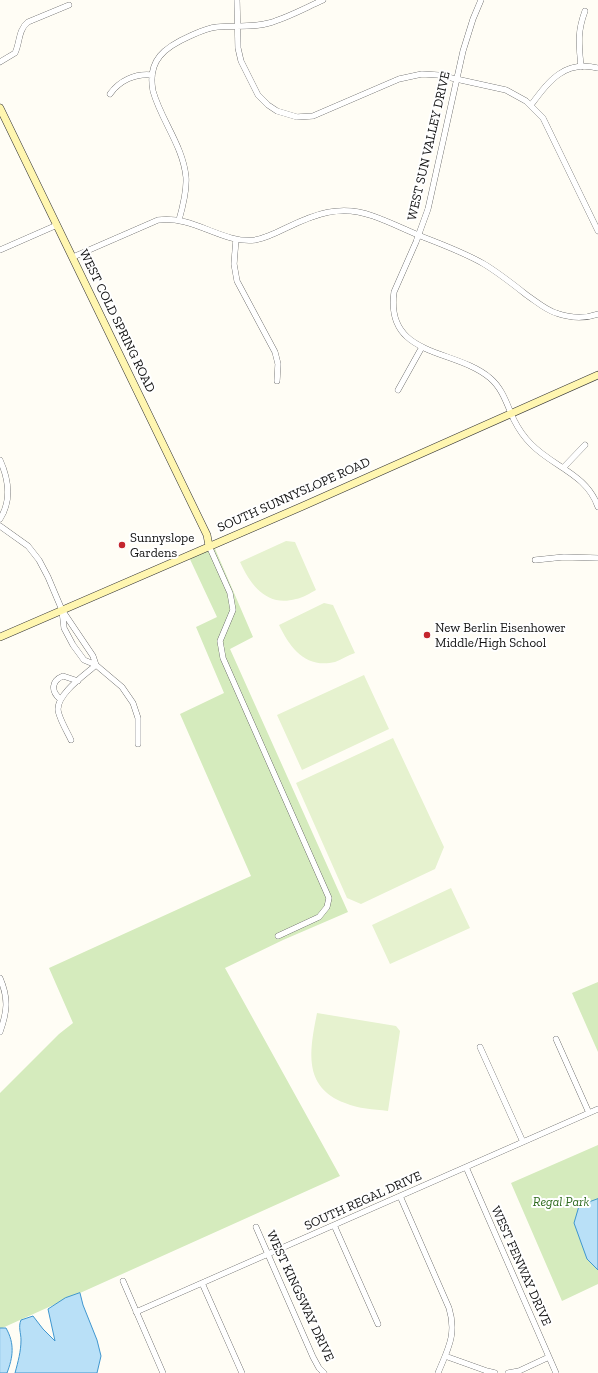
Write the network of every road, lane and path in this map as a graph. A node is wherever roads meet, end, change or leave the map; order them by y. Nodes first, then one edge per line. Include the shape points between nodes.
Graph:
1 (237, 0) edge
2 (322, 0) edge
3 (481, 0) edge
4 (69, 5) dead end
5 (585, 11) dead end
6 (237, 26) junction
7 (0, 62) edge
8 (581, 66) junction
9 (598, 68) edge
10 (152, 75) junction
11 (457, 79) junction
12 (110, 94) dead end
13 (531, 105) junction
14 (0, 108) edge
15 (179, 220) junction
16 (57, 225) junction
17 (598, 230) edge
18 (419, 235) junction
19 (236, 239) junction
20 (0, 250) edge
21 (73, 257) junction
22 (598, 314) edge
23 (422, 347) junction
24 (598, 375) edge
25 (277, 381) dead end
26 (398, 390) dead end
27 (511, 413) junction
28 (585, 445) dead end
29 (0, 460) edge
30 (563, 468) junction
31 (598, 507) edge
32 (0, 519) edge
33 (0, 526) edge
34 (209, 546) junction
35 (598, 558) edge
36 (535, 560) dead end
37 (62, 610) junction
38 (0, 637) edge
39 (96, 665) junction
40 (78, 681) junction
41 (60, 699) junction
42 (72, 740) dead end
43 (138, 744) dead end
44 (278, 936) dead end
45 (0, 978) edge
46 (0, 1032) edge
47 (556, 1039) dead end
48 (480, 1046) dead end
49 (598, 1109) edge
50 (588, 1113) junction
51 (523, 1142) junction
52 (466, 1167) junction
53 (400, 1196) junction
54 (334, 1225) junction
55 (256, 1227) dead end
56 (268, 1254) junction
57 (123, 1281) dead end
58 (202, 1283) junction
59 (136, 1312) junction
60 (378, 1324) dead end
61 (445, 1356) junction
62 (549, 1357) junction
63 (163, 1373) edge
64 (242, 1373) edge
65 (324, 1373) edge
66 (438, 1373) edge
67 (495, 1373) edge
68 (508, 1373) edge
69 (556, 1373) edge

1 - 6 street
2 - 6 street via 269,23
3 - 11 street, WEST SUN VALLEY DRIVE via 467,36
4 - 7 street via 28,22 20,33 15,53
5 - 8 street via 579,32
6 - 10 street via 207,29 172,45 159,57
6 - 11 street via 240,57 253,88 268,105 288,115 305,117 321,113 416,74
8 - 9 street
8 - 13 street via 557,74
10 - 12 street via 139,74 117,85
10 - 15 street via 154,95 181,156 184,169 186,188
11 - 13 street via 506,90
11 - 18 street, WEST SUN VALLEY DRIVE via 431,199
13 - 17 street via 549,127
14 - 16 street, WEST COLD SPRING ROAD
15 - 19 street
15 - 21 street via 158,220
16 - 20 street
16 - 21 street, WEST COLD SPRING ROAD
18 - 19 street via 372,216 343,210 311,216 261,239
18 - 22 street via 484,264 555,313 579,317
18 - 23 street, WEST SUN VALLEY DRIVE via 396,284 392,306 396,322 402,331
19 - 25 street via 234,264 237,281 275,352 278,364
21 - 34 street, WEST COLD SPRING ROAD via 207,535
23 - 26 street
23 - 27 street, WEST SUN VALLEY DRIVE via 477,369 489,377 500,389
24 - 27 street, SOUTH SUNNYSLOPE ROAD
27 - 30 street, WEST SUN VALLEY DRIVE via 518,428 532,445
27 - 34 street, SOUTH SUNNYSLOPE ROAD
28 - 30 street
29 - 32 street via 7,478 8,493
30 - 31 street, WEST SUN VALLEY DRIVE via 586,486
33 - 37 street via 33,551 46,571
34 - 37 street, SOUTH SUNNYSLOPE ROAD
34 - 44 street via 230,593 233,610 220,641 223,658 329,898 326,908 319,917
35 - 36 street via 564,557
37 - 38 street, SOUTH SUNNYSLOPE ROAD
37 - 39 street via 93,656
37 - 39 street via 64,628 73,645 84,660
39 - 40 street
39 - 43 street via 122,687 133,703 138,718
40 - 41 street
40 - 41 street via 63,676 58,678 53,689
41 - 42 street via 58,709
45 - 46 street via 6,999 6,1016
47 - 50 street
48 - 51 street
49 - 50 street, SOUTH REGAL DRIVE
50 - 51 street, SOUTH REGAL DRIVE
51 - 52 street, SOUTH REGAL DRIVE
52 - 53 street, SOUTH REGAL DRIVE
52 - 62 street, WEST FENWAY DRIVE
53 - 54 street, SOUTH REGAL DRIVE
53 - 61 street via 452,1318 453,1331
54 - 56 street, SOUTH REGAL DRIVE
54 - 60 street
55 - 56 street, WEST KINGSWAY DRIVE
56 - 58 street, SOUTH REGAL DRIVE
56 - 65 street, WEST KINGSWAY DRIVE via 313,1356
57 - 59 street
58 - 59 street, SOUTH REGAL DRIVE
58 - 64 street
59 - 63 street
61 - 66 street
61 - 67 street
62 - 68 street via 519,1371
62 - 69 street, WEST FENWAY DRIVE

